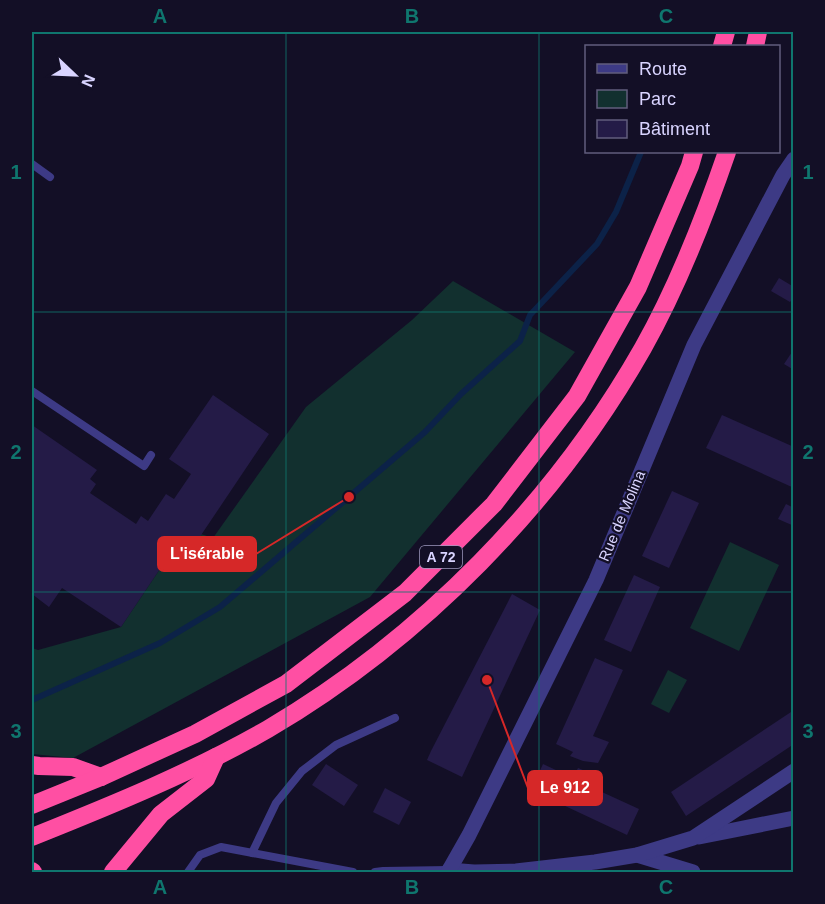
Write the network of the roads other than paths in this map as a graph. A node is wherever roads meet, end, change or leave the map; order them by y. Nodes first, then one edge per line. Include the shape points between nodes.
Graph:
1 (694, 153) edge
2 (726, 153) edge
3 (794, 159) edge
4 (32, 164) edge
5 (50, 177) dead end
6 (788, 178) edge
7 (32, 391) edge
8 (151, 455) dead end
9 (395, 718) dead end
10 (216, 757) junction
11 (32, 765) edge
12 (794, 771) edge
13 (101, 777) junction
14 (32, 805) edge
15 (794, 818) edge
16 (32, 837) edge
17 (693, 838) junction
18 (252, 853) junction
19 (637, 855) junction
20 (448, 871) edge
21 (339, 872) edge
22 (381, 872) edge
23 (113, 873) edge
24 (188, 873) edge
25 (352, 873) edge
26 (693, 873) edge

1 - 13 highway, A 72 via 638,287 577,396 495,504 405,592 286,684 195,734
2 - 10 highway, A 72 via 697,234 652,332 552,483 468,575 380,652 303,707
3 - 6 street, Rue de Molina
4 - 5 lane
6 - 20 street, Rue de Molina via 694,345 596,580
7 - 8 lane via 144,466
9 - 18 lane via 336,745 302,771 276,803
10 - 16 highway, A 72
10 - 23 highway via 206,778 161,814
11 - 13 highway via 73,767
12 - 17 street
13 - 14 highway, A 72
15 - 17 street
17 - 19 street
18 - 21 lane
18 - 24 lane via 221,847 200,855
19 - 20 street via 516,871
19 - 26 street
20 - 22 lane
21 - 25 lane

